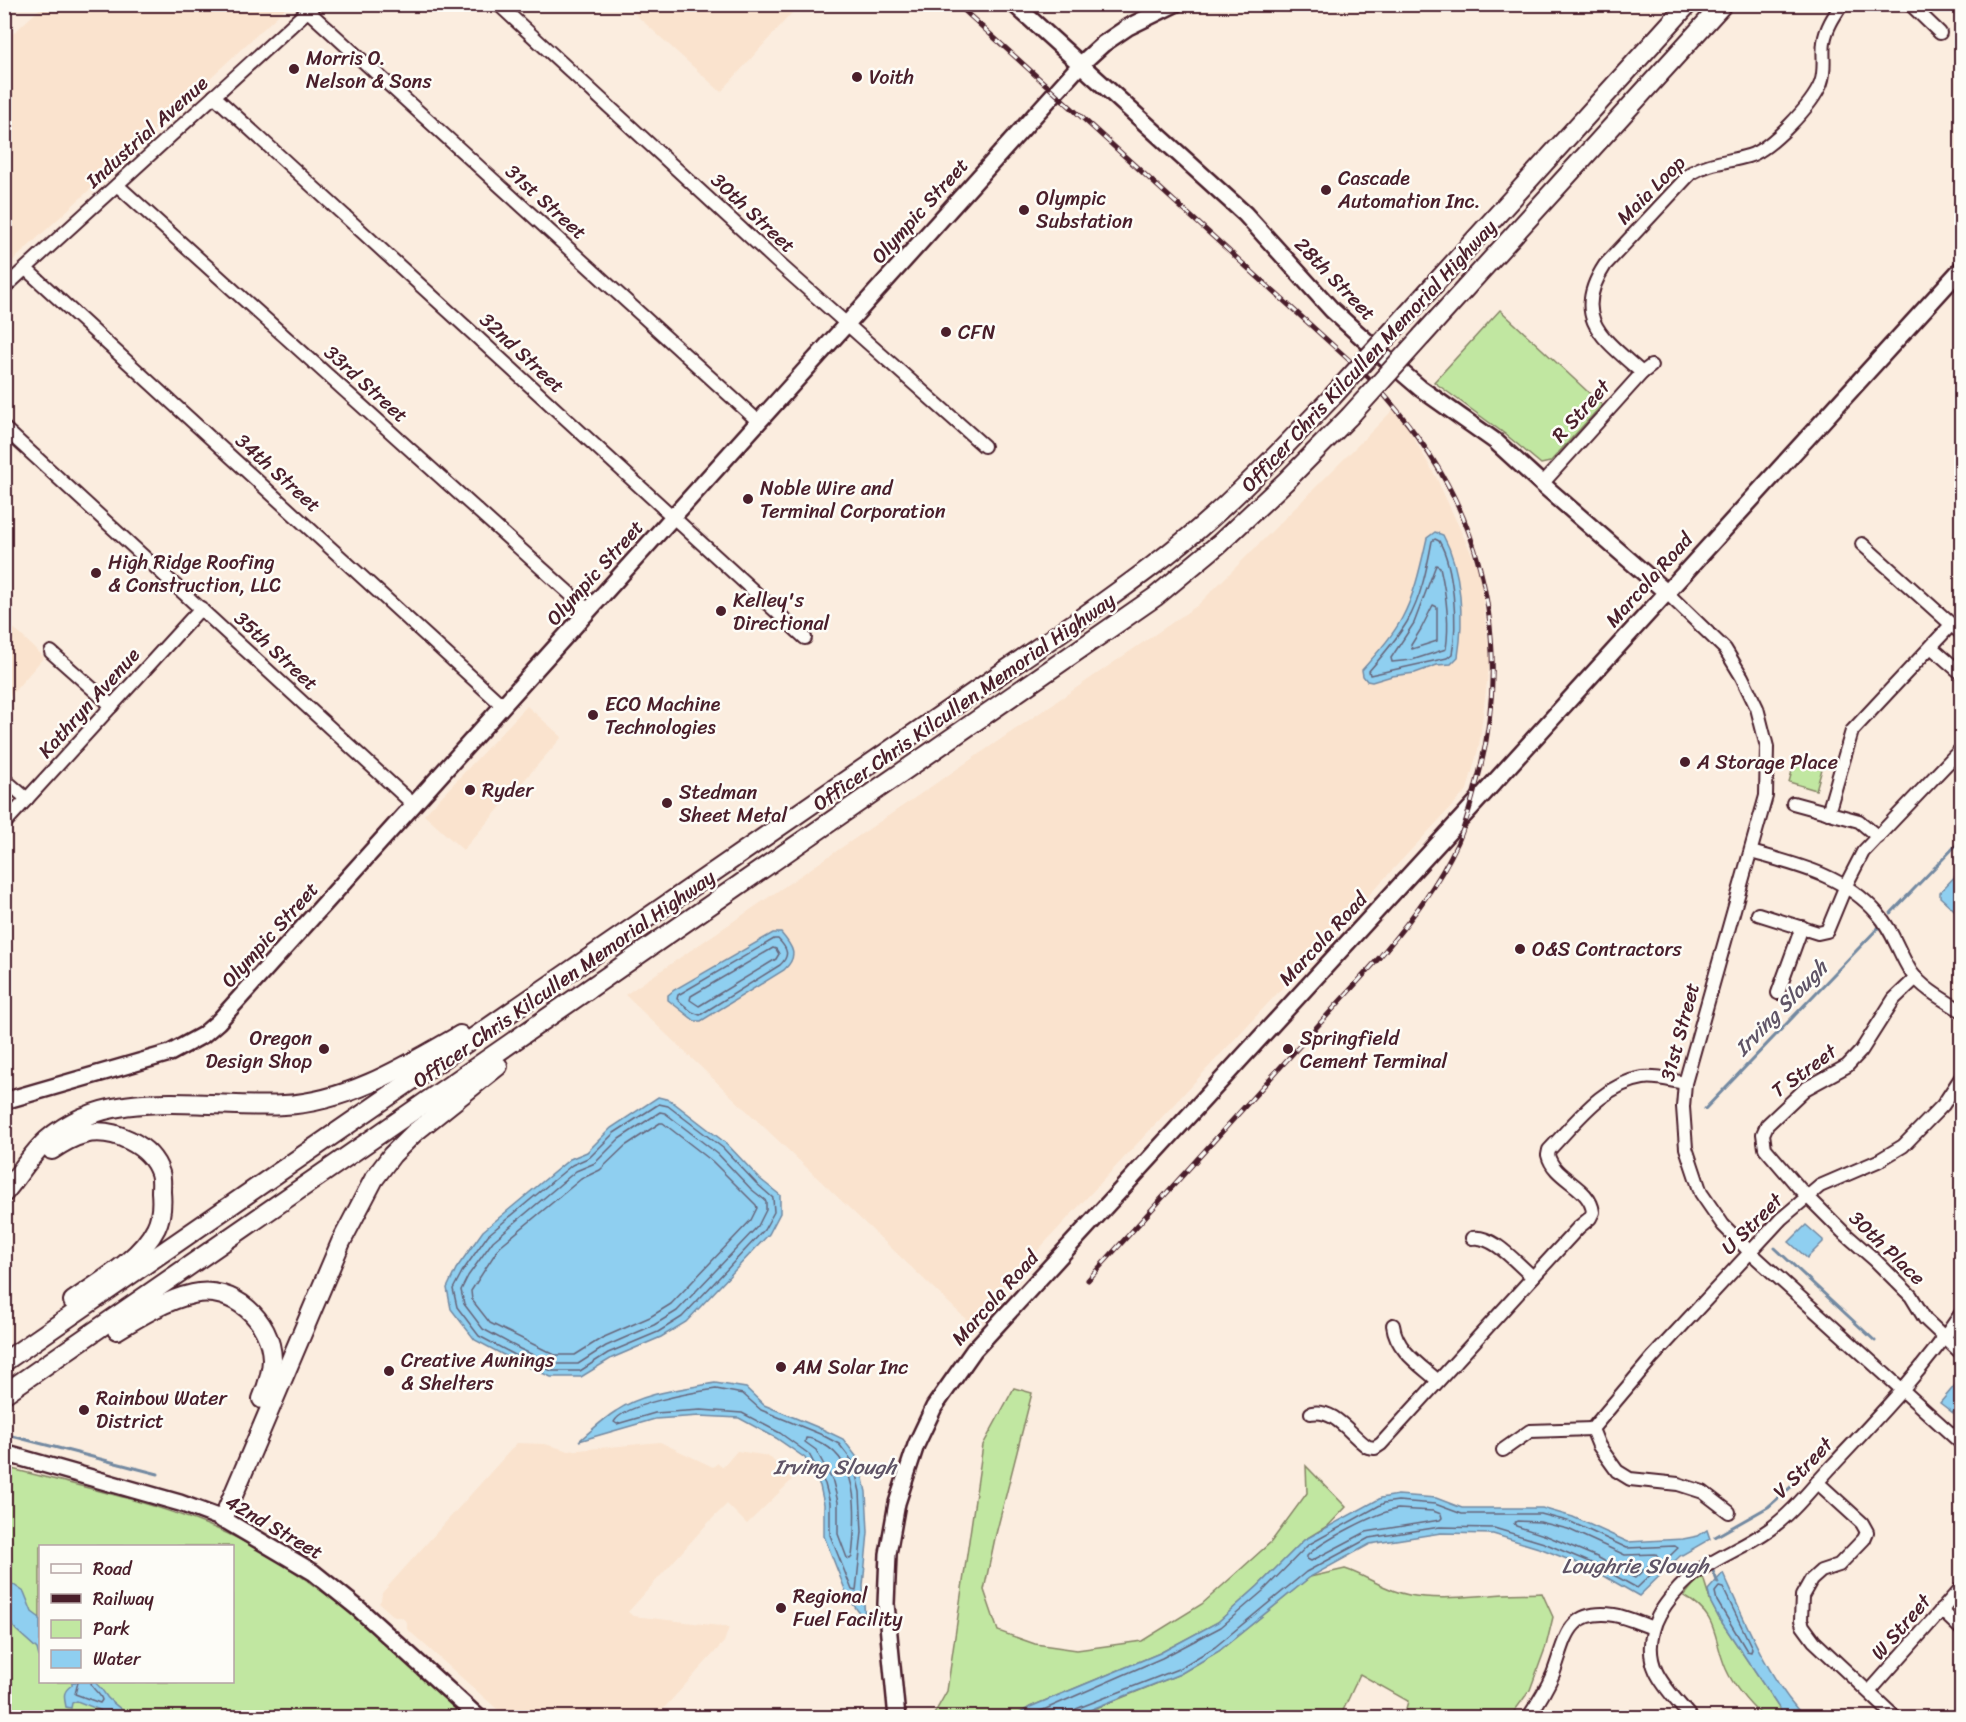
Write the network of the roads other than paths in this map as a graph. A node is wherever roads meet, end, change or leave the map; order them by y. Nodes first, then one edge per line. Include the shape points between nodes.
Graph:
1 (498, 4) edge
2 (1014, 4) edge
3 (1175, 4) edge
4 (1688, 4) edge
5 (1723, 4) edge
6 (1842, 4) edge
7 (1910, 4) edge
8 (311, 8) edge
9 (1940, 33) dead end
10 (1080, 65) junction
11 (214, 96) junction
12 (117, 185) junction
13 (1962, 268) edge
14 (26, 269) junction
15 (4, 288) edge
16 (847, 323) junction
17 (1646, 369) joint
18 (759, 422) junction
19 (4, 428) edge
20 (984, 446) dead end
21 (1542, 484) junction
22 (672, 518) junction
23 (1862, 544) dead end
24 (1666, 592) junction
25 (201, 608) junction
26 (589, 611) junction
27 (1951, 624) junction
28 (1962, 634) edge
29 (805, 638) dead end
30 (1931, 647) junction
31 (51, 652) dead end
32 (1962, 674) edge
33 (112, 706) junction
34 (503, 706) junction
35 (1962, 748) edge
36 (4, 779) edge
37 (27, 799) junction
38 (1793, 802) dead end
39 (414, 805) junction
40 (1828, 813) junction
41 (4, 824) edge
42 (1878, 837) junction
43 (1751, 852) junction
44 (1846, 885) junction
45 (1758, 914) dead end
46 (1802, 927) junction
47 (565, 975) junction
48 (610, 975) junction
49 (1916, 978) junction
50 (1778, 993) dead end
51 (1962, 1011) edge
52 (1962, 1076) edge
53 (1685, 1083) junction
54 (4, 1101) edge
55 (9, 1188) edge
56 (1808, 1197) junction
57 (1472, 1238) dead end
58 (1750, 1252) junction
59 (1533, 1277) junction
60 (1962, 1312) edge
61 (1393, 1325) dead end
62 (1944, 1339) junction
63 (4, 1354) edge
64 (1962, 1354) edge
65 (4, 1362) edge
66 (44, 1368) junction
67 (1438, 1381) junction
68 (1902, 1392) junction
69 (4, 1394) edge
70 (1311, 1413) dead end
71 (1592, 1429) junction
72 (1962, 1444) edge
73 (1503, 1450) dead end
74 (4, 1454) edge
75 (1817, 1482) junction
76 (1729, 1512) dead end
77 (217, 1517) junction
78 (1962, 1587) edge
79 (1941, 1610) junction
80 (1653, 1628) junction
81 (1962, 1630) edge
82 (1869, 1692) junction
83 (479, 1718) edge
84 (897, 1718) edge
85 (1528, 1718) edge
86 (1690, 1718) edge
87 (1896, 1718) edge

1 - 16 street, 30th Street
2 - 10 main road, 28th Street
3 - 10 main road, Olympic Street via 1128,27
4 - 47 highway, Officer Chris Kilcullen Memorial Highway, bridge via 1332,397 1211,518 1145,572
5 - 48 highway, Officer Chris Kilcullen Memorial Highway, bridge via 1348,417 1220,543 1155,597
6 - 17 street, Maia Loop via 1827,30 1821,81 1810,101 1776,139 1750,156 1704,165 1691,172 1597,277 1589,305 1600,334
7 - 9 street
8 - 11 street, Industrial Avenue
8 - 18 street, 31st Street
10 - 16 main road, Olympic Street
10 - 21 main road, 28th Street via 1245,214 1332,310 1385,358 1495,441
11 - 12 street, Industrial Avenue
11 - 22 street, 32nd Street
12 - 14 street, Industrial Avenue
12 - 26 street, 33rd Street
13 - 24 main road, Marcola Road
14 - 15 street, Industrial Avenue
14 - 34 street, 34th Street
16 - 18 main road, Olympic Street
16 - 20 street, 30th Street
17 - 21 street, R Street
18 - 22 main road, Olympic Street
19 - 25 street, 35th Street
21 - 24 main road, 28th Street
22 - 26 main road, Olympic Street
22 - 29 street, 32nd Street
23 - 27 street
24 - 43 street, 31st Street via 1725,649 1757,708 1767,747 1766,796
24 - 84 main road, Marcola Road via 974,1350 934,1407 916,1445 897,1503 888,1554 886,1604
25 - 33 street, Kathryn Avenue
25 - 39 street, 35th Street
26 - 34 main road, Olympic Street
27 - 28 street
27 - 30 street
30 - 32 street
30 - 40 street via 1852,731
31 - 33 street
33 - 37 street, Kathryn Avenue
34 - 39 main road, Olympic Street
35 - 42 street
36 - 37 street
37 - 41 street, Kathryn Avenue
38 - 40 street
39 - 54 main road, Olympic Street via 232,1008 203,1035 153,1060
40 - 42 street via 1859,821
42 - 44 street via 1863,852
43 - 44 street via 1816,871
43 - 53 street, 31st Street
44 - 46 street via 1827,931 1818,933
44 - 49 street via 1882,919
45 - 46 street
46 - 50 street
47 - 55 highway via 389,1076 347,1092 285,1105 150,1104 102,1109 76,1120 48,1139
47 - 65 highway, Officer Chris Kilcullen Memorial Highway
48 - 66 highway, Officer Chris Kilcullen Memorial Highway
48 - 77 highway via 428,1121 392,1155 374,1179 340,1242
49 - 51 street
49 - 56 street, T Street via 1894,999 1847,1066 1805,1089 1767,1125 1763,1134 1765,1148
52 - 56 street, U Street via 1943,1105 1903,1146 1820,1186
53 - 58 street, 31st Street via 1684,1134 1701,1193 1723,1225
53 - 59 street via 1645,1077 1622,1083 1597,1100 1549,1150 1552,1166 1589,1199 1593,1212
55 - 63 highway via 69,1139 100,1132 115,1134 139,1146 153,1160 160,1174 162,1202 156,1227 144,1246
56 - 58 street, U Street
56 - 62 street, 30th Place via 1911,1296
57 - 59 street via 1494,1243
58 - 68 street, 31st Street
58 - 71 street, U Street
59 - 67 street
60 - 62 street, V Street
61 - 67 street via 1402,1348
62 - 64 street, 30th Place
62 - 68 street, V Street
66 - 69 highway, Officer Chris Kilcullen Memorial Highway
66 - 77 highway via 81,1352 170,1301 194,1293 213,1293 245,1306 269,1341 272,1360 269,1381
67 - 70 street via 1375,1448 1362,1444 1331,1415
68 - 72 street, 31st Street
68 - 75 street, V Street
71 - 73 street via 1530,1431
71 - 76 street via 1609,1462 1623,1475 1703,1492
74 - 77 main road, 42nd Street
75 - 80 street, V Street via 1769,1530 1696,1572 1663,1607
75 - 82 street via 1867,1532 1839,1564 1810,1580 1802,1596 1801,1620 1814,1641
77 - 83 main road, 42nd Street via 313,1572
78 - 79 street, W Street
79 - 81 street
79 - 82 street, W Street
80 - 85 street via 1614,1615 1592,1615 1575,1623 1563,1640 1544,1695
80 - 86 street via 1651,1661
82 - 87 street

